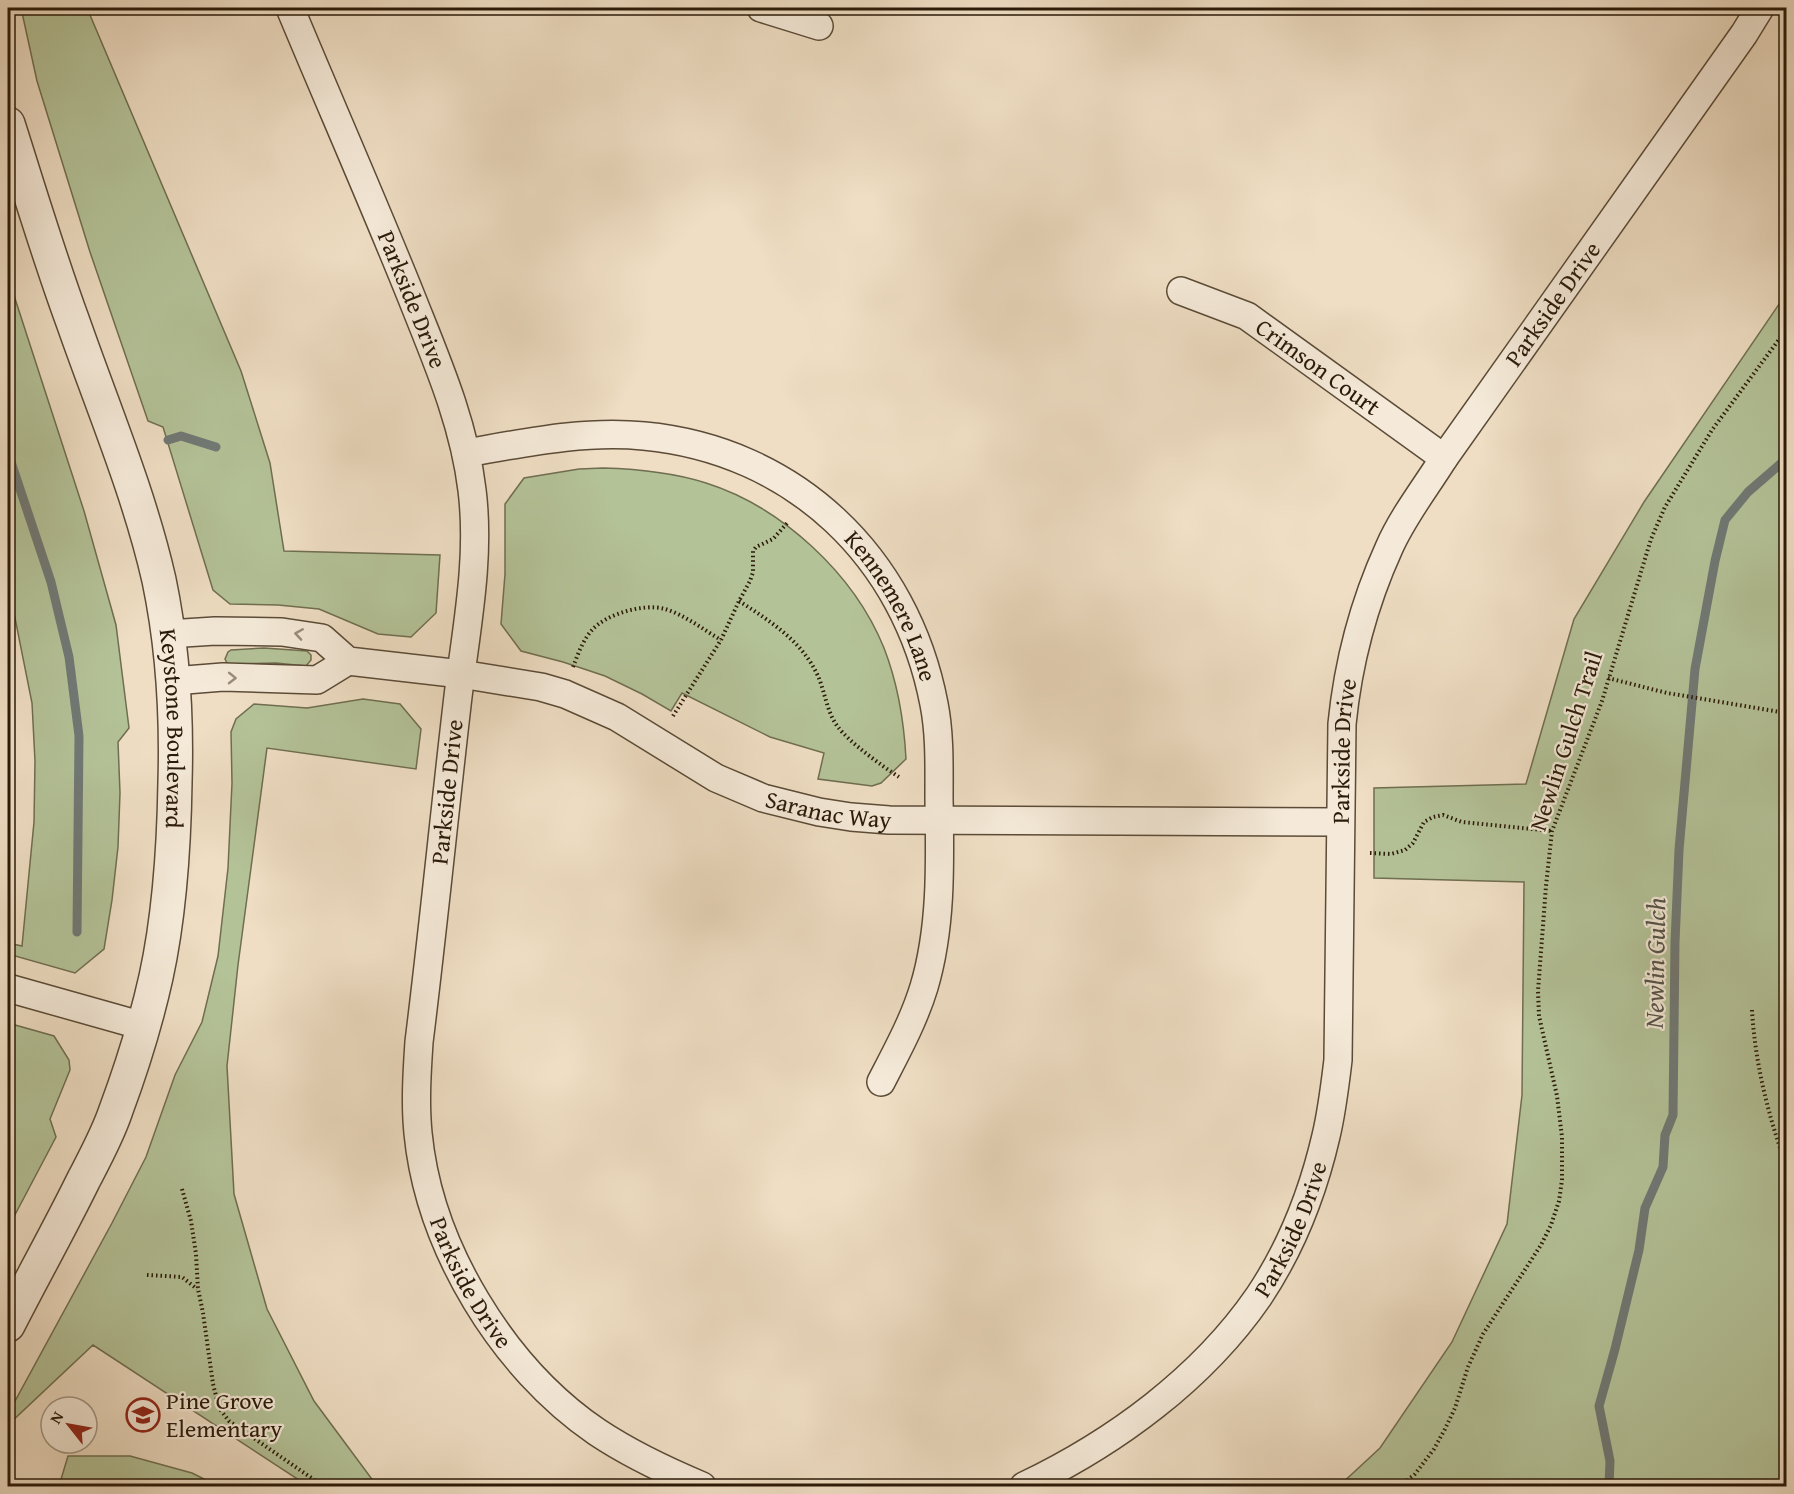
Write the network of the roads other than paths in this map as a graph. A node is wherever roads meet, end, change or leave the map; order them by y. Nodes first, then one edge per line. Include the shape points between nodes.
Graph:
1 (290, 8) edge
2 (761, 8) edge
3 (1760, 8) edge
4 (819, 26) dead end
5 (8, 124) edge
6 (1181, 291) dead end
7 (466, 453) junction
8 (1444, 458) junction
9 (168, 634) junction
10 (348, 661) junction
11 (461, 674) junction
12 (173, 681) junction
13 (940, 820) junction
14 (1340, 822) junction
15 (8, 988) edge
16 (143, 1026) junction
17 (881, 1082) dead end
18 (8, 1324) edge
19 (702, 1486) edge
20 (1024, 1486) edge

1 - 7 street, Parkside Drive via 441,370
2 - 4 street
3 - 8 street, Parkside Drive
5 - 9 street, Keystone Boulevard via 72,320 135,493
6 - 8 street, Crimson Court via 1247,316
7 - 11 street, Parkside Drive via 475,527
7 - 13 street, Kennemere Lane via 577,436 644,436 702,447 751,465 794,487 838,524 871,560 908,620 935,706
8 - 14 street, Parkside Drive via 1389,547 1353,652 1342,724
10 -> 9 street via 322,638 282,632
9 - 12 street, Keystone Boulevard
10 - 11 street, Saranac Way
12 -> 10 street via 317,680
11 - 13 street, Saranac Way via 565,694 618,717 716,778 764,798 851,817
11 - 19 street, Parkside Drive via 416,1086 422,1165 441,1232 471,1293 527,1371 598,1433
12 - 16 street, Keystone Boulevard via 176,757 171,876 156,976
13 - 14 street, Saranac Way
13 - 17 street, Kennemere Lane via 934,946 911,1024
14 - 20 street, Parkside Drive via 1338,1060 1326,1136 1308,1198 1290,1239 1259,1295 1205,1361 1125,1427 1078,1458
15 - 16 street
16 - 18 street, Keystone Boulevard via 116,1113 102,1144

